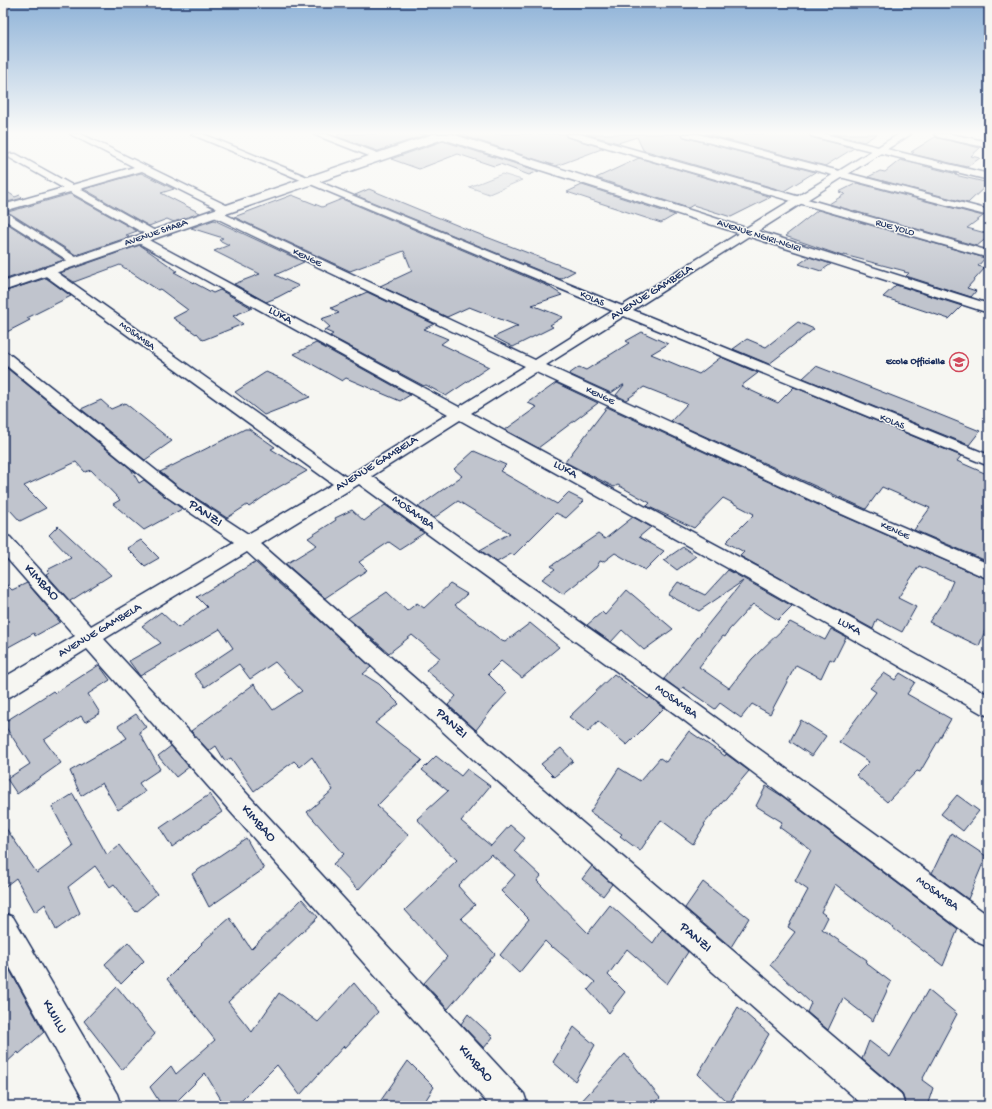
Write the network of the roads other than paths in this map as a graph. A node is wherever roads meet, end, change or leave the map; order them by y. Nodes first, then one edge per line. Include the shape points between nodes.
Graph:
1 (68, 186) edge
2 (80, 186) edge
3 (174, 186) edge
4 (296, 186) edge
5 (321, 186) edge
6 (602, 186) edge
7 (748, 186) edge
8 (825, 186) edge
9 (884, 186) edge
10 (72, 188) junction
11 (800, 201) junction
12 (3, 208) edge
13 (220, 211) junction
14 (989, 213) edge
15 (3, 214) edge
16 (748, 232) junction
17 (146, 236) junction
18 (989, 255) edge
19 (76, 261) junction
20 (47, 271) junction
21 (3, 287) edge
22 (989, 310) edge
23 (622, 312) junction
24 (3, 356) edge
25 (536, 366) junction
26 (460, 412) junction
27 (989, 461) edge
28 (352, 480) junction
29 (3, 542) edge
30 (247, 542) junction
31 (989, 572) edge
32 (90, 637) junction
33 (3, 689) edge
34 (989, 706) edge
35 (3, 927) edge
36 (989, 933) edge
37 (105, 1106) edge
38 (512, 1106) edge
39 (889, 1106) edge

1 - 10 street, LUKA
2 - 10 street
3 - 13 street, KENGE
4 - 13 street, AVENUE SHABA
5 - 23 street, KOLAS
6 - 16 street, AVENUE NGIRI-NGIRI
7 - 11 street, RUE YOLO
8 - 11 street
9 - 14 street
10 - 12 street
10 - 17 street, LUKA
11 - 16 street
11 - 18 street, RUE YOLO
13 - 17 street, AVENUE SHABA
13 - 25 street, KENGE
15 - 19 street
16 - 22 street, AVENUE NGIRI-NGIRI
16 - 23 street, AVENUE GAMBELA
17 - 19 street, AVENUE SHABA
17 - 26 street, LUKA via 314,335
19 - 20 street, AVENUE SHABA
20 - 21 street, AVENUE SHABA
20 - 28 street, MOSAMBA
23 - 25 street, AVENUE GAMBELA
23 - 27 street, KOLAS
24 - 30 street, PANZI via 172,492
25 - 26 street, AVENUE GAMBELA
25 - 31 street, KENGE via 832,503
26 - 28 street, AVENUE GAMBELA
26 - 34 street, LUKA
28 - 30 street, AVENUE GAMBELA
28 - 36 street, MOSAMBA via 689,712
29 - 32 street, KIMBAO
30 - 32 street, AVENUE GAMBELA
30 - 39 street, PANZI via 482,752
32 - 33 street, AVENUE GAMBELA
32 - 38 street, KIMBAO
35 - 37 street, KWILU

